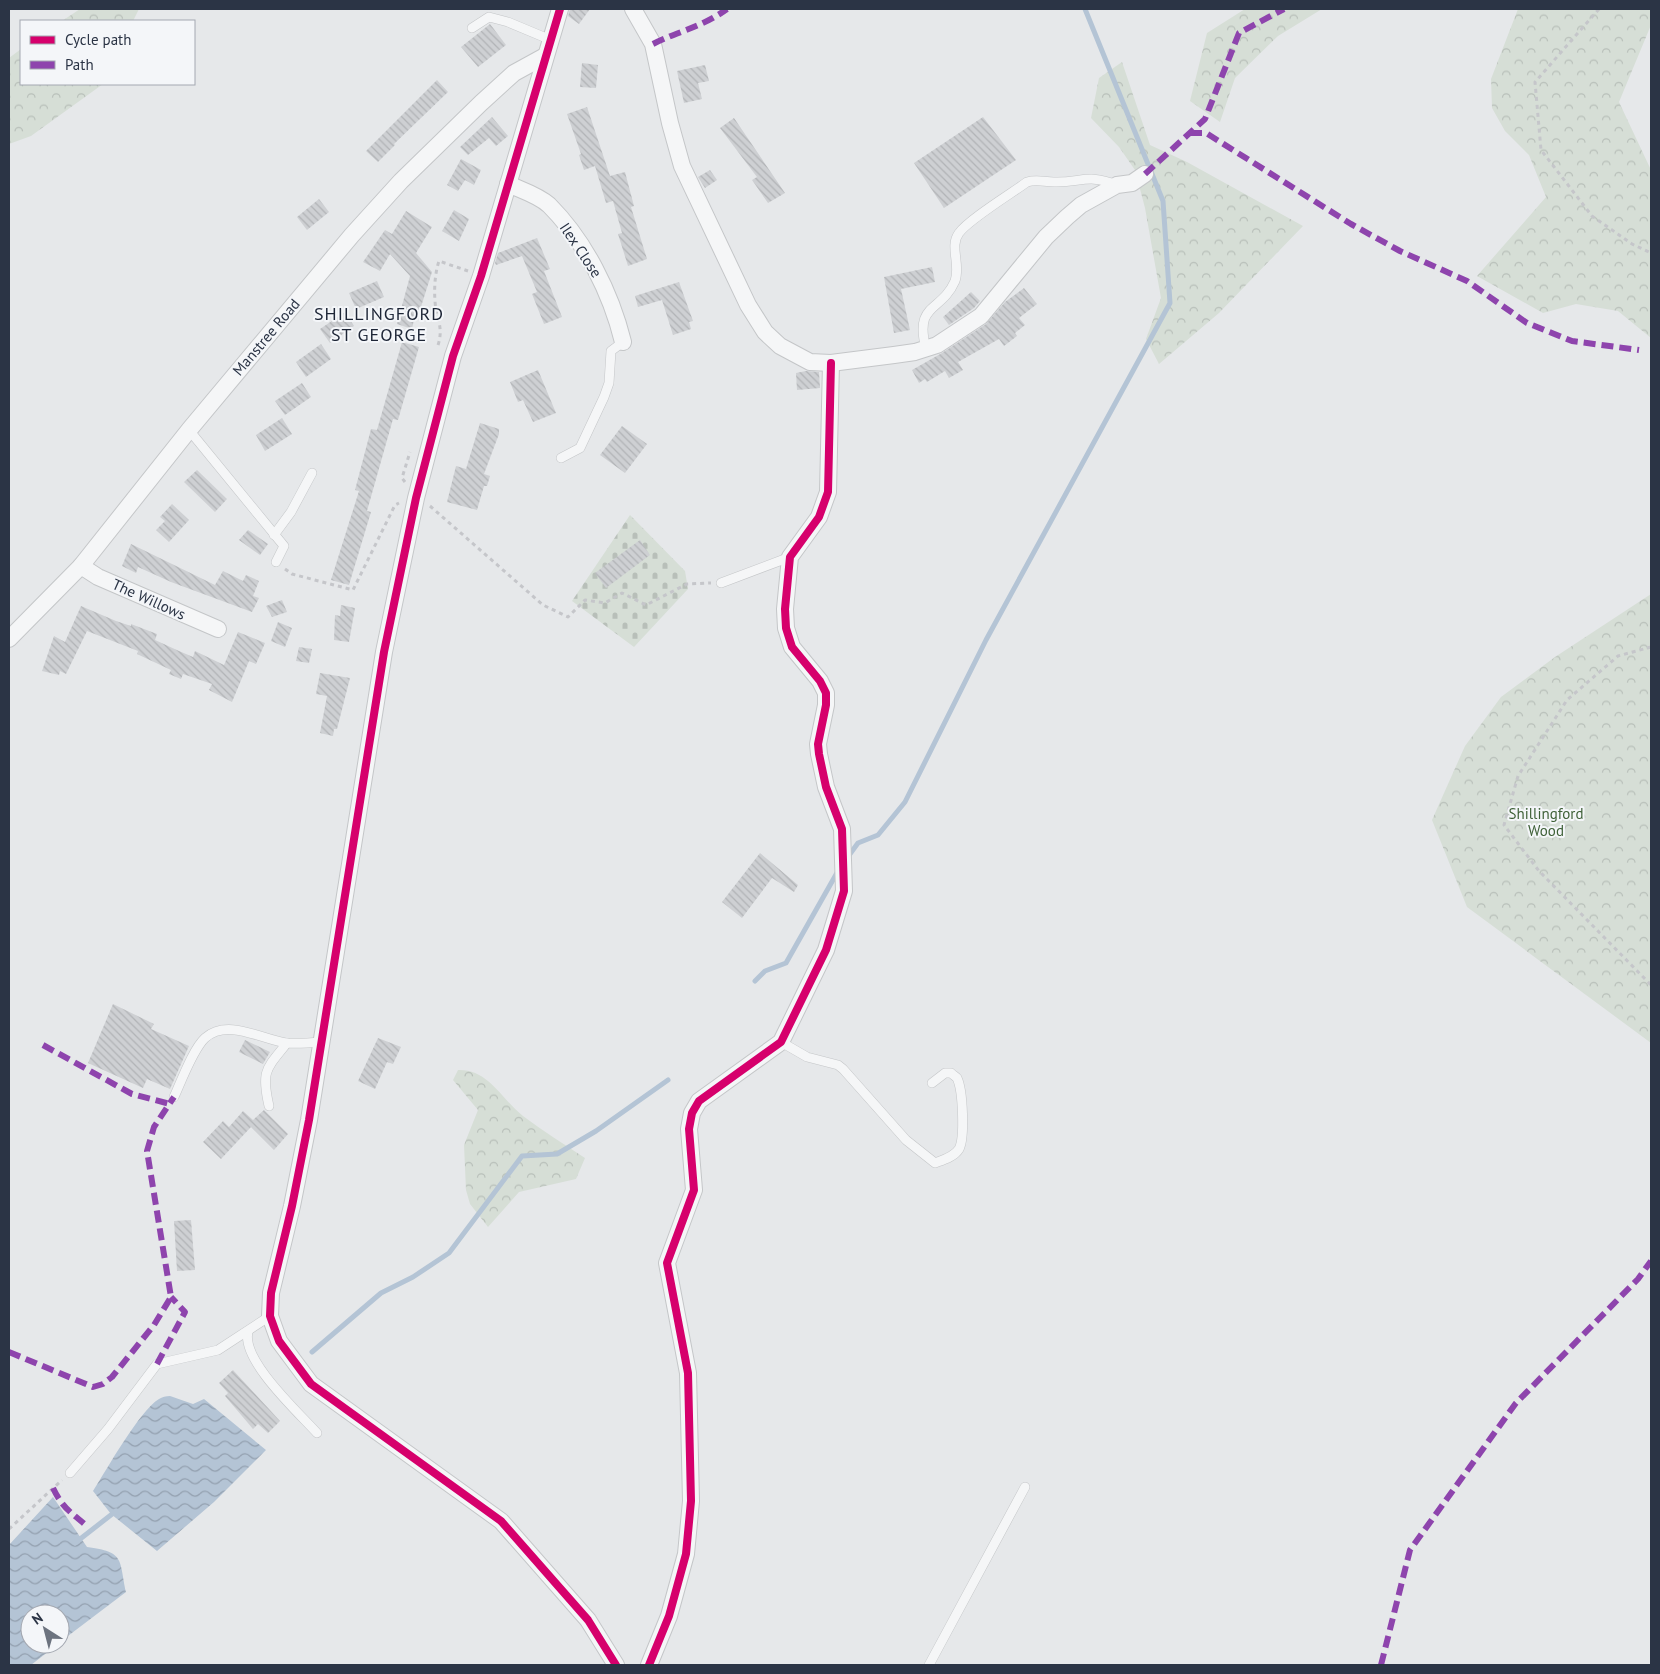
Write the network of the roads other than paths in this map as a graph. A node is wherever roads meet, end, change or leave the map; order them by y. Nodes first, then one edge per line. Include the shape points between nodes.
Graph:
1 (560, 9) edge
2 (633, 9) edge
3 (472, 28) dead end
4 (548, 48) junction
5 (1145, 174) dead end
6 (508, 184) junction
7 (1117, 185) junction
8 (623, 342) joint
9 (926, 349) junction
10 (832, 362) junction
11 (189, 430) junction
12 (561, 458) dead end
13 (312, 473) dead end
14 (274, 535) junction
15 (790, 557) junction
16 (276, 562) road end
17 (81, 566) junction
18 (721, 583) road end
19 (218, 629) dead end
20 (9, 639) edge
21 (321, 1042) junction
22 (781, 1042) junction
23 (287, 1043) junction
24 (932, 1082) dead end
25 (174, 1097) dead end
26 (269, 1106) dead end
27 (270, 1316) junction
28 (248, 1332) junction
29 (317, 1433) dead end
30 (70, 1473) road end
31 (1025, 1487) dead end
32 (616, 1665) edge
33 (648, 1665) edge
34 (929, 1665) edge

1 - 4 street
2 - 10 street via 653,44 682,166 748,305 765,332 780,346 810,362
3 - 4 lane via 489,17 508,22
4 - 6 street
4 - 11 street, Manstree Road via 514,73 401,181
5 - 7 street via 1132,183
6 - 8 street, Ilex Close via 548,205 574,236 602,280 616,312
6 - 21 street via 453,356 422,501 384,652
7 - 9 street via 1081,206 1046,237 981,316 961,331
7 - 9 lane via 1089,178 1056,182 1035,179 962,230 955,244 958,265 954,281 921,325
8 - 12 lane via 611,351 604,397 580,448
9 - 10 street via 894,356
10 - 15 street via 828,492 819,518
11 - 14 lane
11 - 17 street, Manstree Road
13 - 14 lane
14 - 16 lane via 284,546
15 - 18 lane
15 - 22 street via 785,587 786,628 792,647 826,692 818,744 824,780 842,829 844,891 826,950
17 - 19 street, The Willows
17 - 20 street, Manstree Road
21 - 23 lane
21 - 27 street via 292,1206 271,1293
22 - 24 lane via 807,1057 843,1068 906,1140 935,1163 954,1155 959,1148 962,1126 957,1078 945,1073
22 - 33 street via 699,1101 692,1112 689,1129 694,1190 667,1263 688,1373 691,1501 686,1554 669,1616
23 - 25 lane via 229,1029 205,1038 189,1063
23 - 26 lane via 267,1068 265,1088
27 - 28 lane
27 - 32 street via 279,1341 311,1384 501,1521 588,1620
28 - 29 lane via 249,1348 264,1373
28 - 30 lane via 218,1350 157,1364
31 - 34 lane

